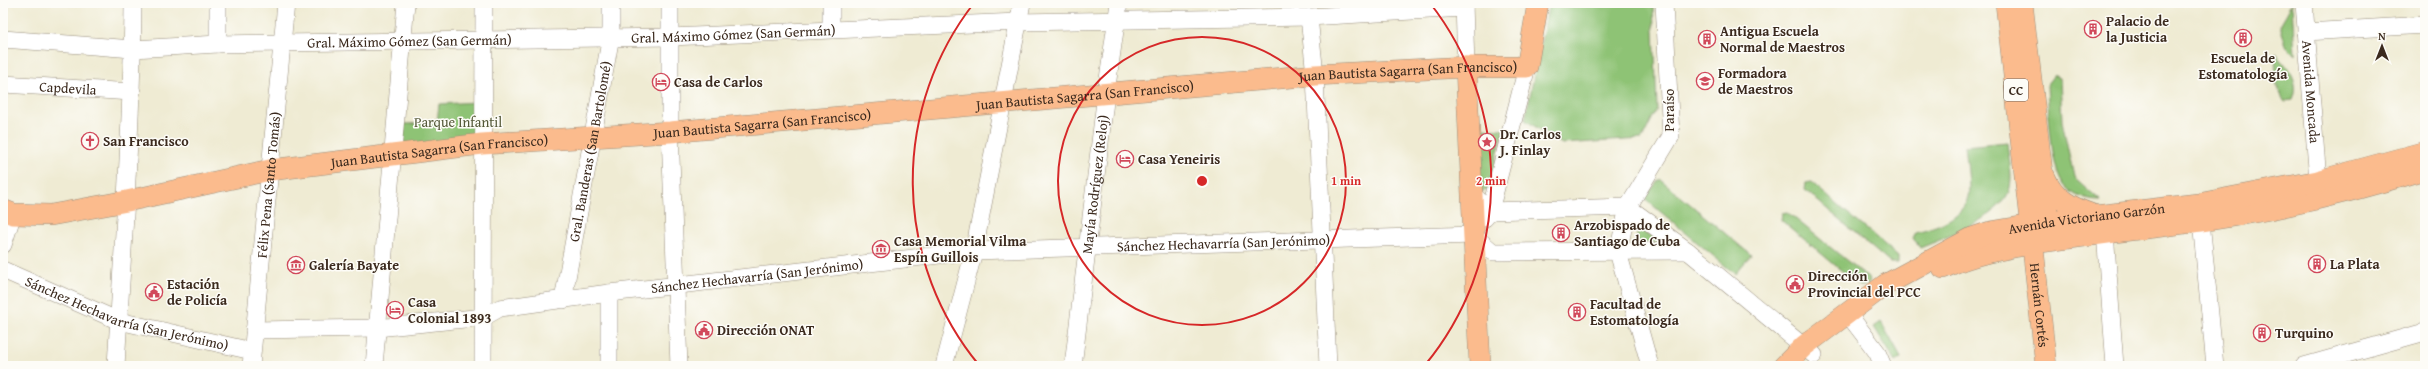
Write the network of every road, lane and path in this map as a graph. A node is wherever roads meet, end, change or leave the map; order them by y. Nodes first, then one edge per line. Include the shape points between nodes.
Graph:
1 (133, 3) edge
2 (218, 3) edge
3 (286, 3) edge
4 (406, 3) edge
5 (484, 3) edge
6 (611, 3) edge
7 (670, 3) edge
8 (831, 3) edge
9 (1022, 3) edge
10 (1119, 3) edge
11 (1538, 3) edge
12 (1664, 3) edge
13 (2006, 3) edge
14 (2022, 3) edge
15 (2304, 3) edge
16 (1464, 5) edge
17 (1309, 17) junction
18 (1116, 20) junction
19 (1018, 22) junction
20 (2425, 25) edge
21 (831, 29) junction
22 (2306, 32) junction
23 (611, 36) junction
24 (670, 37) junction
25 (3, 39) edge
26 (484, 40) junction
27 (403, 41) junction
28 (283, 42) junction
29 (218, 44) junction
30 (133, 49) junction
31 (1466, 66) junction
32 (1526, 67) junction
33 (1315, 74) junction
34 (3, 84) edge
35 (132, 92) junction
36 (1106, 93) junction
37 (1004, 101) junction
38 (670, 132) junction
39 (594, 137) junction
40 (482, 144) junction
41 (2425, 152) edge
42 (393, 154) junction
43 (2425, 169) edge
44 (270, 170) junction
45 (2033, 170) junction
46 (2318, 181) junction
47 (1471, 193) junction
48 (128, 201) junction
49 (1628, 207) junction
50 (1490, 211) junction
51 (8, 212) edge
52 (2201, 220) junction
53 (2100, 224) junction
54 (2037, 231) junction
55 (1990, 232) junction
56 (1473, 234) junction
57 (1323, 241) junction
58 (3, 245) edge
59 (1088, 246) junction
60 (974, 251) junction
61 (1688, 251) junction
62 (1618, 252) junction
63 (3, 270) edge
64 (675, 286) junction
65 (609, 293) junction
66 (563, 300) junction
67 (484, 317) junction
68 (1851, 318) junction
69 (119, 321) junction
70 (377, 328) junction
71 (254, 330) junction
72 (2425, 332) edge
73 (1807, 356) edge
74 (252, 358) edge
75 (116, 366) edge
76 (374, 366) edge
77 (483, 366) edge
78 (609, 366) edge
79 (679, 366) edge
80 (944, 366) edge
81 (1073, 366) edge
82 (1328, 366) edge
83 (1480, 366) edge
84 (1650, 366) edge
85 (1784, 366) edge
86 (1883, 366) edge
87 (2046, 366) edge
88 (2115, 366) edge
89 (2215, 366) edge
90 (2304, 366) edge

1 - 30 street
2 - 29 street
3 - 28 street, Félix Pena (Santo Tomás)
4 - 27 street
5 - 26 street
6 - 23 street, Gral. Banderas (San Bartolomé)
7 - 24 street
8 - 21 street
9 - 19 street
10 - 18 street, Mayía Rodríguez (Reloj)
11 - 32 main road
12 - 49 street, Paraíso via 1670,136
13 - 45 main road, CC
14 - 45 main road, CC
15 - 22 street, Avenida Moncada
16 - 17 street, Gral. Máximo Gómez (San Germán)
16 - 31 street
17 - 18 street, Gral. Máximo Gómez (San Germán)
17 - 33 street
18 - 19 street, Gral. Máximo Gómez (San Germán)
18 - 36 street, Mayía Rodríguez (Reloj)
19 - 21 street, Gral. Máximo Gómez (San Germán)
19 - 37 street
20 - 22 street
21 - 24 street, Gral. Máximo Gómez (San Germán)
22 - 46 street, Avenida Moncada
23 - 24 street, Gral. Máximo Gómez (San Germán)
23 - 26 street, Gral. Máximo Gómez (San Germán)
23 - 39 street, Gral. Banderas (San Bartolomé)
24 - 38 street
25 - 30 street, Gral. Máximo Gómez (San Germán)
26 - 27 street, Gral. Máximo Gómez (San Germán)
26 - 40 street
27 - 28 street, Gral. Máximo Gómez (San Germán)
27 - 42 street
28 - 29 street, Gral. Máximo Gómez (San Germán)
28 - 44 street, Félix Pena (Santo Tomás)
29 - 30 street, Gral. Máximo Gómez (San Germán)
30 - 35 street
31 - 32 main road, Juan Bautista Sagarra (San Francisco)
31 - 33 main road, Juan Bautista Sagarra (San Francisco)
31 - 47 main road
32 - 50 street
33 - 36 main road, Juan Bautista Sagarra (San Francisco)
33 - 57 street
34 - 35 street, Capdevila
35 - 48 street
36 - 37 main road, Juan Bautista Sagarra (San Francisco)
36 - 59 street, Mayía Rodríguez (Reloj)
37 - 38 main road, Juan Bautista Sagarra (San Francisco)
37 - 60 street
38 - 39 main road, Juan Bautista Sagarra (San Francisco)
38 - 64 street
39 - 40 main road, Juan Bautista Sagarra (San Francisco)
39 - 66 street, Gral. Banderas (San Bartolomé)
40 - 42 main road, Juan Bautista Sagarra (San Francisco)
40 - 67 street
41 - 46 main road, Avenida Victoriano Garzón
42 - 44 main road, Juan Bautista Sagarra (San Francisco)
42 - 70 street
43 - 52 main road, Avenida Victoriano Garzón via 2322,199
44 - 48 main road, Juan Bautista Sagarra (San Francisco)
44 - 71 street, Félix Pena (Santo Tomás)
45 - 53 main road via 2054,195
45 - 54 main road, Hernán Cortés
45 - 55 main road, CC via 2022,199 2010,217
46 - 53 main road, Avenida Victoriano Garzón
47 - 50 street
47 - 56 main road
48 - 51 main road, Juan Bautista Sagarra (San Francisco) via 51,215
48 - 69 street
49 - 50 street
49 - 61 street
49 - 62 street, Paraíso
50 - 56 street
51 - 58 street
52 - 53 main road, Avenida Victoriano Garzón
52 - 89 street
53 - 54 main road, Avenida Victoriano Garzón
53 - 88 street
54 - 55 main road, Avenida Victoriano Garzón
54 - 68 main road, Avenida Victoriano Garzón via 1968,256 1900,289
54 - 87 main road, Hernán Cortés
55 - 68 main road, Avenida Victoriano Garzón via 1972,238 1914,268 1885,286
56 - 57 street, Sánchez Hechavarría (San Jerónimo)
56 - 62 street via 1493,252
56 - 83 main road
57 - 59 street, Sánchez Hechavarría (San Jerónimo)
57 - 82 street
59 - 60 street, Sánchez Hechavarría (San Jerónimo)
59 - 81 street, Mayía Rodríguez (Reloj)
60 - 64 street, Sánchez Hechavarría (San Jerónimo)
60 - 80 street
61 - 62 street
61 - 73 street
62 - 84 street
63 - 69 street, Sánchez Hechavarría (San Jerónimo)
64 - 65 street, Sánchez Hechavarría (San Jerónimo)
64 - 79 street
65 - 66 street, Sánchez Hechavarría (San Jerónimo)
65 - 78 street
66 - 67 street, Sánchez Hechavarría (San Jerónimo) via 500,308
67 - 70 street, Sánchez Hechavarría (San Jerónimo)
67 - 77 street
68 - 73 main road, Avenida Victoriano Garzón
68 - 86 street via 1877,352
69 - 74 street, Sánchez Hechavarría (San Jerónimo)
69 - 75 street
70 - 71 street, Sánchez Hechavarría (San Jerónimo)
70 - 76 street
71 - 74 street, Félix Pena (Santo Tomás)
72 - 90 street
73 - 85 main road, Avenida Victoriano Garzón

